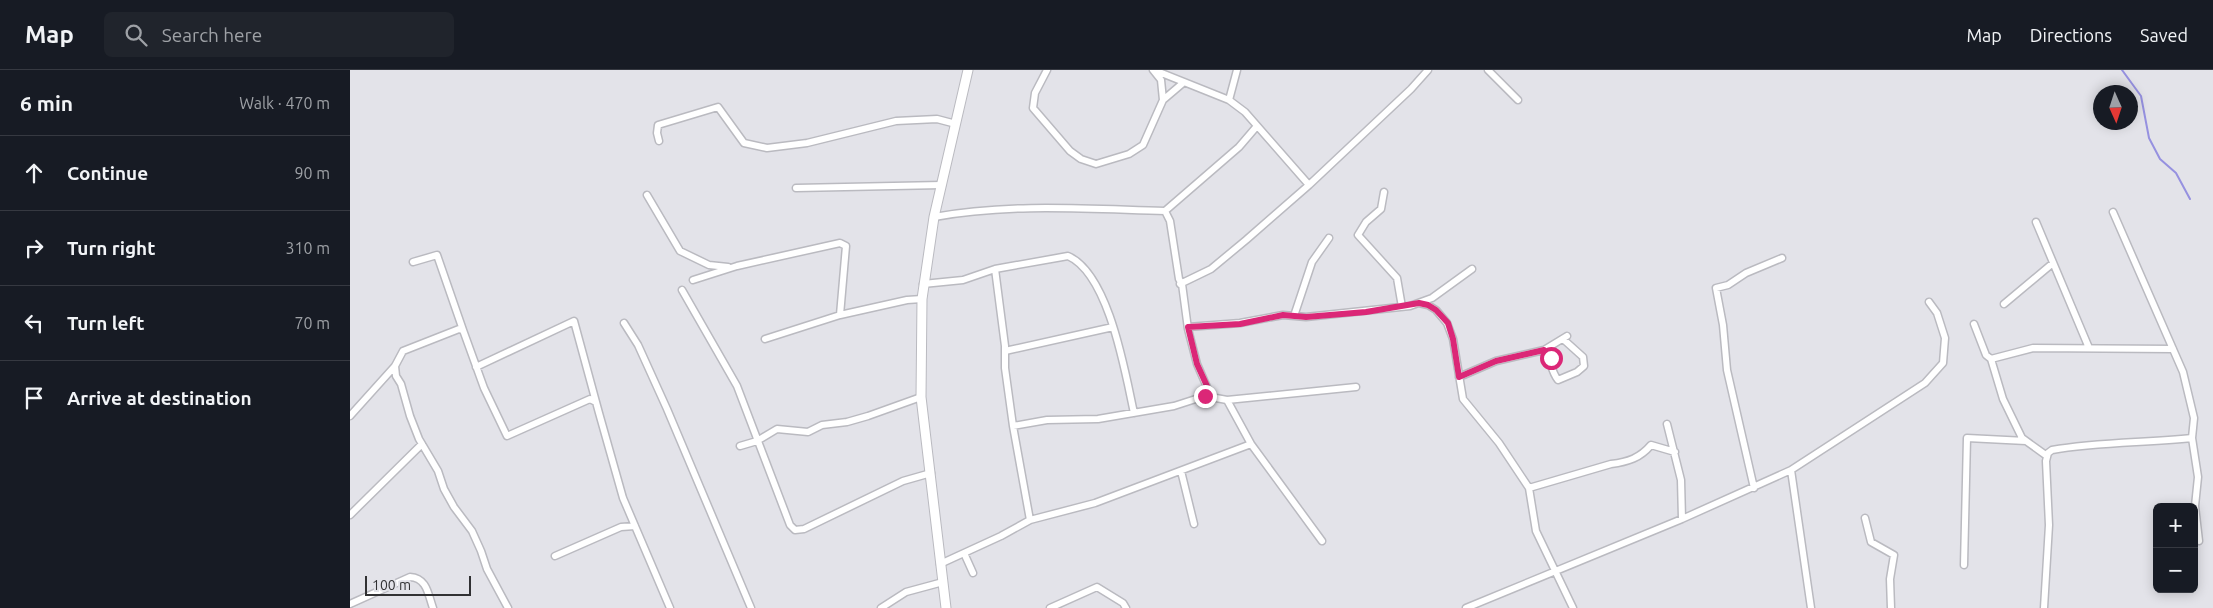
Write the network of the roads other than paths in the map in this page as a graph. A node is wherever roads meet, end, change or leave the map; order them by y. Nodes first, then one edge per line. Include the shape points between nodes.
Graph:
1 (968, 70) edge
2 (1047, 70) edge
3 (1154, 70) edge
4 (1237, 70) edge
5 (1488, 70) edge
6 (1427, 71) edge
7 (1183, 83) junction
8 (1163, 100) junction
9 (1229, 100) junction
10 (1518, 100) dead end
11 (956, 124) junction
12 (1257, 126) junction
13 (659, 141) dead end
14 (942, 184) junction
15 (1309, 185) junction
16 (796, 188) dead end
17 (1384, 192) dead end
18 (647, 195) dead end
19 (1165, 211) junction
20 (2113, 212) dead end
21 (934, 217) junction
22 (2036, 222) dead end
23 (1329, 238) dead end
24 (1782, 258) dead end
25 (413, 262) dead end
26 (2053, 262) junction
27 (732, 268) junction
28 (1472, 269) dead end
29 (996, 270) junction
30 (693, 280) dead end
31 (923, 284) junction
32 (1181, 284) junction
33 (682, 290) dead end
34 (922, 299) junction
35 (1929, 302) dead end
36 (1419, 303) junction
37 (2004, 304) dead end
38 (1402, 307) junction
39 (840, 315) junction
40 (1294, 316) junction
41 (624, 323) dead end
42 (1974, 324) dead end
43 (1113, 327) junction
44 (1188, 327) junction
45 (463, 330) junction
46 (765, 339) dead end
47 (2089, 348) junction
48 (2173, 349) junction
49 (1544, 350) junction
50 (1005, 351) junction
51 (1991, 359) junction
52 (395, 366) junction
53 (476, 367) junction
54 (1459, 377) junction
55 (1356, 387) dead end
56 (1205, 396) junction
57 (921, 397) junction
58 (1227, 400) junction
59 (596, 402) junction
60 (1134, 413) junction
61 (351, 414) edge
62 (1667, 424) dead end
63 (1013, 426) junction
64 (2192, 438) junction
65 (757, 441) junction
66 (2027, 442) junction
67 (422, 444) junction
68 (1250, 444) junction
69 (740, 446) dead end
70 (1675, 452) junction
71 (2047, 456) junction
72 (1790, 470) junction
73 (1182, 471) junction
74 (931, 473) junction
75 (1529, 488) junction
76 (1754, 488) junction
77 (350, 515) edge
78 (1865, 518) dead end
79 (1682, 519) junction
80 (1030, 520) junction
81 (1194, 524) dead end
82 (635, 526) junction
83 (1322, 541) dead end
84 (2199, 541) dead end
85 (964, 553) junction
86 (555, 556) dead end
87 (940, 564) junction
88 (1964, 565) dead end
89 (1555, 572) junction
90 (973, 573) dead end
91 (942, 582) junction
92 (350, 604) edge
93 (433, 608) edge
94 (508, 608) edge
95 (670, 608) edge
96 (751, 608) edge
97 (881, 608) edge
98 (946, 608) edge
99 (1050, 608) edge
100 (1126, 608) edge
101 (1466, 608) edge
102 (1573, 608) edge
103 (1811, 608) edge
104 (1891, 608) edge
105 (2044, 608) edge

1 - 11 street
2 - 8 street via 1035,93 1033,108 1070,151 1096,164 1143,146
3 - 7 street
3 - 8 street via 1161,80
4 - 9 street
5 - 10 street
6 - 15 street
7 - 8 street
7 - 9 street
9 - 12 street
11 - 13 street via 937,118 896,121 815,141 767,148 744,143 718,107 658,125
11 - 14 street
12 - 15 street
12 - 19 street via 1239,147
14 - 16 street
14 - 21 street
15 - 32 street via 1211,269
17 - 38 street via 1381,209 1366,222 1358,235 1397,278
18 - 27 street via 680,251 709,265
19 - 21 street via 1005,208
19 - 32 street via 1170,221
20 - 48 street
21 - 31 street
22 - 26 street
23 - 40 street via 1312,262
24 - 76 street via 1716,288 1727,370
25 - 45 street via 437,255
26 - 37 street
26 - 47 street
27 - 30 street
27 - 39 street via 840,243 846,246
28 - 36 street via 1432,298
29 - 31 street via 963,280
29 - 43 street via 1068,256 1077,260 1095,283
29 - 50 street
31 - 34 street
32 - 44 street
33 - 65 street via 737,386
34 - 39 street
34 - 57 street
35 - 72 street via 1937,313 1945,338 1944,363 1925,383
36 - 38 street
36 - 54 street via 1436,310 1448,323
38 - 40 street
39 - 46 street
40 - 44 street
41 - 96 street via 668,408
42 - 51 street via 1986,355
43 - 50 street
43 - 60 street
44 - 56 street via 1197,364 1207,386
45 - 52 street via 456,329 403,351
45 - 53 street
47 - 48 street
47 - 51 street via 2033,348
48 - 64 street via 2183,372 2194,418
49 - 49 street via 1565,338 1583,357 1584,366 1558,380 1552,372 1551,358
49 - 54 street via 1496,361
50 - 63 street
51 - 66 street via 2003,399
52 - 61 street
52 - 67 street
53 - 59 street via 507,436 582,401 590,398
53 - 59 street via 574,321
54 - 75 street via 1463,398 1514,462
55 - 58 street
56 - 58 street
56 - 60 street via 1174,406
57 - 65 street via 847,422 822,425 808,432 777,429
57 - 74 street
58 - 68 street
59 - 82 street via 623,498
60 - 63 street
62 - 70 street
63 - 80 street
64 - 71 street via 2100,443 2052,450
64 - 84 street via 2198,477 2195,506
65 - 69 street
65 - 74 street via 790,524 799,531 903,481
66 - 71 street
66 - 88 street via 1967,438
67 - 77 street
67 - 94 street via 454,507 472,531 487,569
68 - 73 street
68 - 83 street
70 - 75 street via 1651,445 1642,456 1624,463
70 - 79 street via 1681,480
71 - 105 street via 2049,525
72 - 76 street
72 - 103 street
73 - 80 street via 1096,503
73 - 81 street
74 - 87 street
75 - 89 street via 1536,531
76 - 79 street
78 - 104 street via 1871,542 1894,555 1890,580
79 - 89 street
80 - 85 street
82 - 86 street via 621,527
82 - 95 street
85 - 87 street
85 - 90 street
87 - 91 street
89 - 101 street
89 - 102 street
91 - 97 street via 906,592
91 - 98 street
92 - 93 street via 410,577 422,581
99 - 100 street via 1097,587

